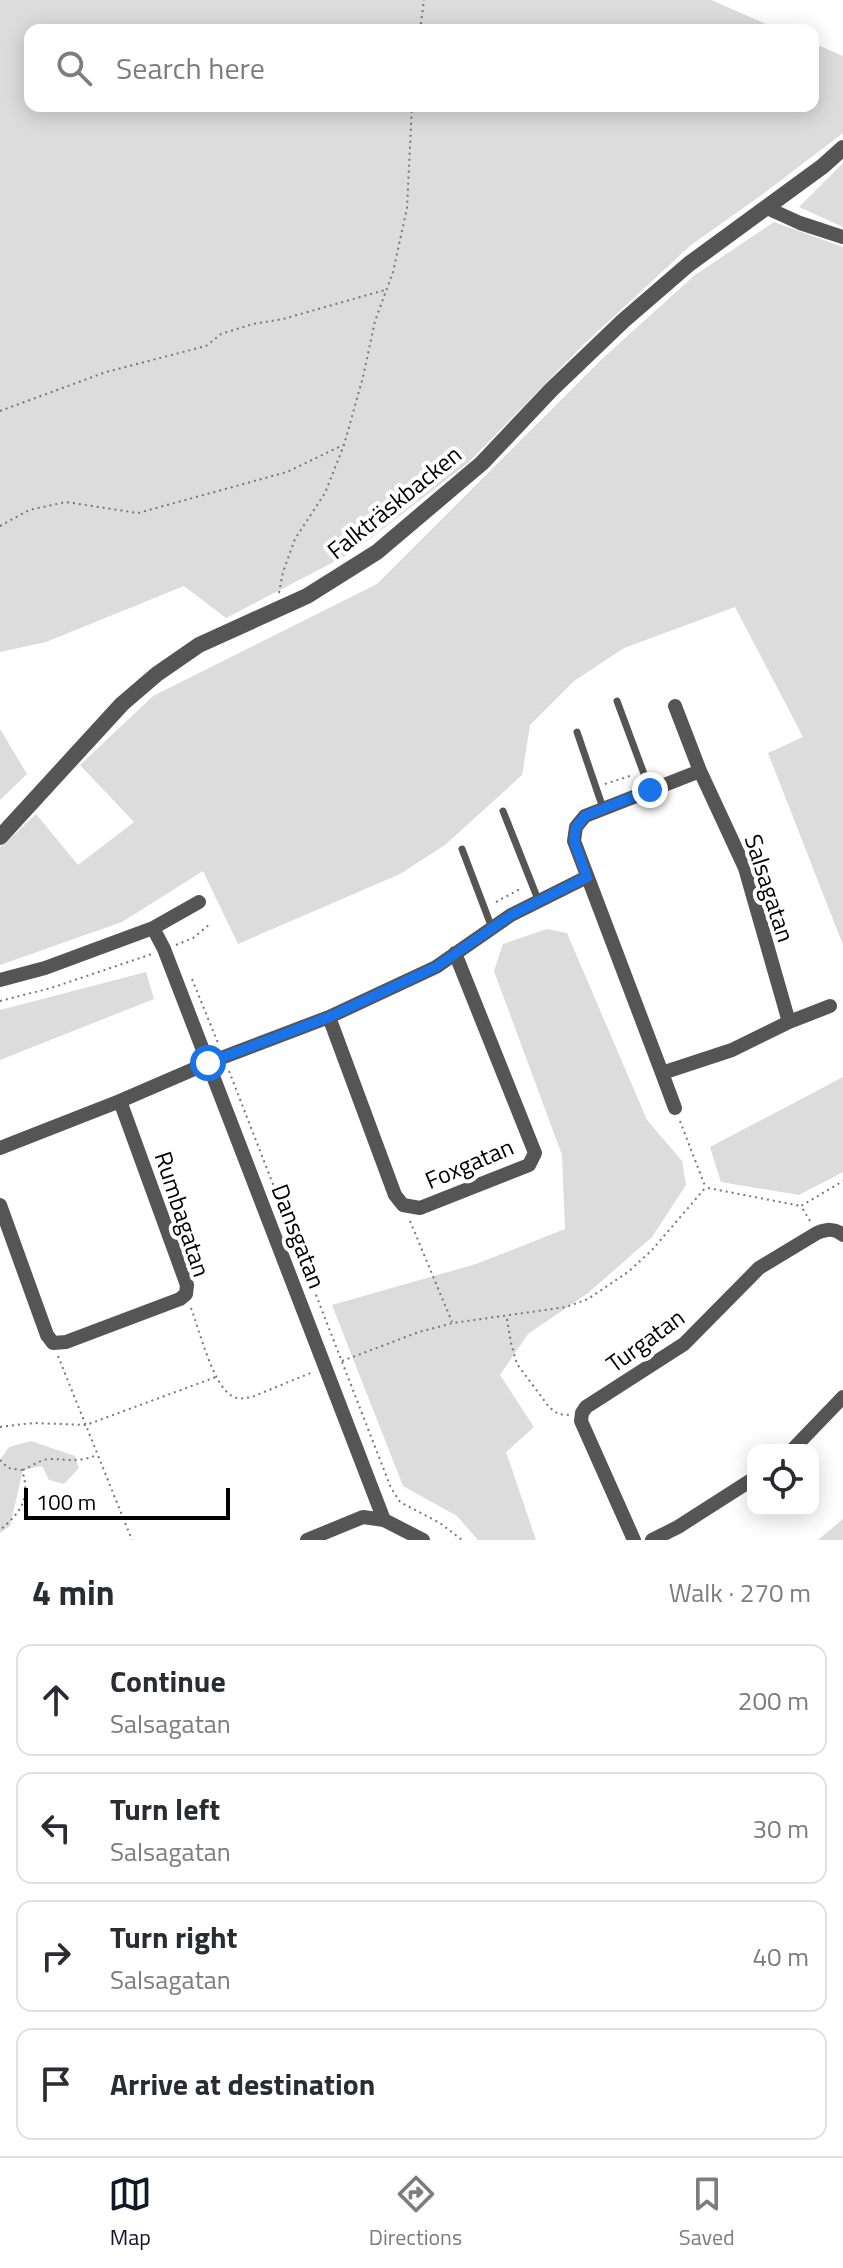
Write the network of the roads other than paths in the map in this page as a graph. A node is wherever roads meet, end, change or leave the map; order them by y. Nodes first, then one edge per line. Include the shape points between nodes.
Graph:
1 (843, 148) edge
2 (767, 208) junction
3 (843, 237) edge
4 (617, 701) dead end
5 (675, 706) dead end
6 (577, 732) dead end
7 (700, 771) junction
8 (650, 790) junction
9 (603, 808) junction
10 (503, 811) dead end
11 (0, 837) edge
12 (462, 849) dead end
13 (587, 877) junction
14 (199, 902) dead end
15 (539, 902) junction
16 (153, 928) junction
17 (492, 928) junction
18 (455, 953) junction
19 (0, 980) edge
20 (830, 1006) dead end
21 (329, 1017) junction
22 (789, 1022) junction
23 (208, 1063) junction
24 (662, 1073) junction
25 (120, 1101) junction
26 (675, 1108) road end
27 (0, 1148) edge
28 (0, 1205) edge
29 (843, 1235) edge
30 (843, 1397) edge
31 (798, 1444) edge
32 (747, 1483) edge
33 (384, 1520) junction
34 (307, 1540) edge
35 (423, 1540) edge
36 (634, 1540) edge
37 (652, 1540) edge

1 - 2 street, Falkträskbacken
2 - 3 street
2 - 11 street, Falkträskbacken via 689,264 623,321 482,463 377,552 307,596 199,645 157,674 122,704
4 - 8 lane
5 - 7 street, Salsagatan
6 - 9 lane
7 - 8 street
7 - 22 street, Salsagatan via 745,868
8 - 9 street
9 - 13 street via 576,827 574,841
10 - 15 lane
12 - 17 lane
13 - 15 street
13 - 24 street
14 - 16 street
15 - 17 street
16 - 19 street
16 - 23 street, Dansgatan
17 - 18 street
18 - 21 street
18 - 21 street, Foxgatan via 535,1153 529,1165 420,1208 403,1205
20 - 22 street
21 - 23 street
22 - 24 street via 732,1050
23 - 25 street
23 - 33 street, Dansgatan
24 - 26 street
25 - 27 street
25 - 28 street, Rumbagatan via 186,1294 53,1343
29 - 36 street, Turgatan via 837,1230 817,1233 759,1268 684,1344 586,1407 581,1421
30 - 31 street
32 - 37 street
33 - 34 street via 363,1517
33 - 35 street

